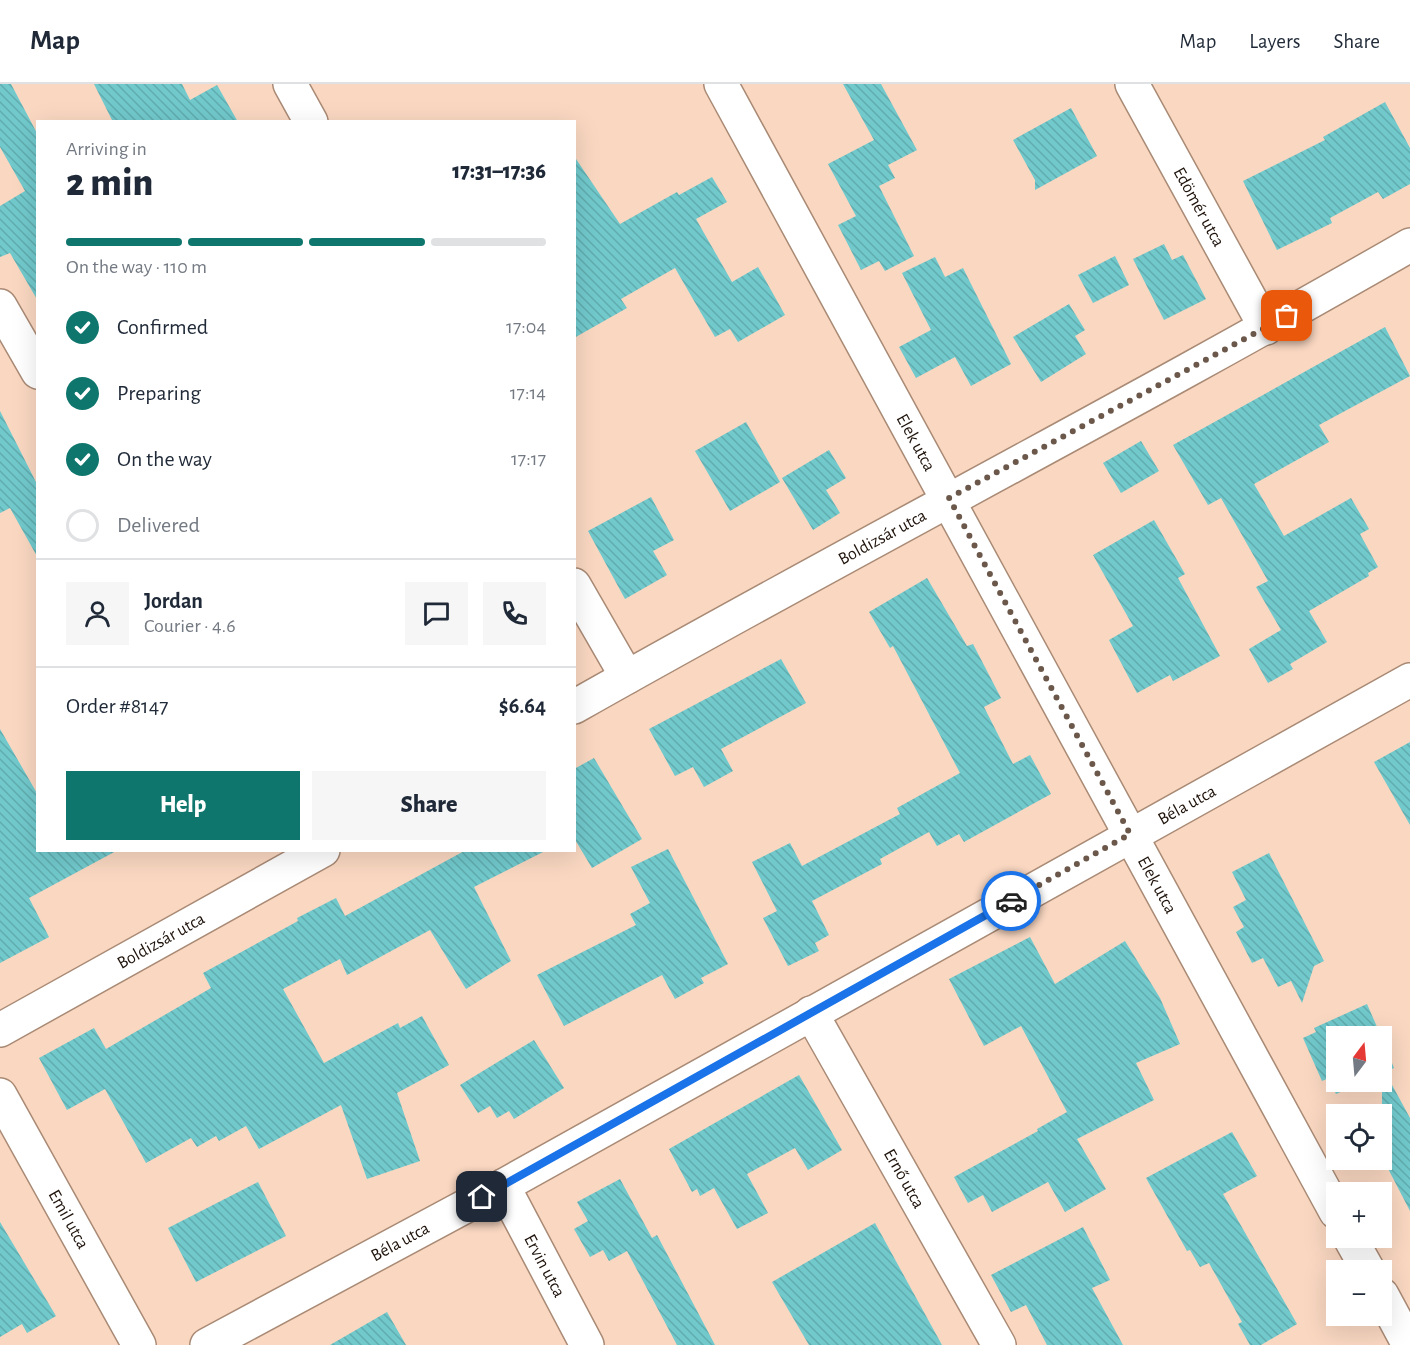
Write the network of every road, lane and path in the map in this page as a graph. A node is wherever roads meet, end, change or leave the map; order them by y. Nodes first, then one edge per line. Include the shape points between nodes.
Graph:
1 (290, 84) edge
2 (721, 84) edge
3 (1132, 84) edge
4 (310, 120) edge
5 (1410, 245) edge
6 (0, 306) edge
7 (1266, 328) junction
8 (36, 369) edge
9 (949, 498) junction
10 (576, 588) edge
11 (627, 677) junction
12 (1410, 680) edge
13 (576, 706) edge
14 (1130, 834) junction
15 (314, 853) edge
16 (811, 1013) junction
17 (0, 1030) edge
18 (0, 1095) edge
19 (503, 1186) junction
20 (1326, 1194) edge
21 (1392, 1314) edge
22 (139, 1345) edge
23 (207, 1345) edge
24 (587, 1345) edge
25 (999, 1345) edge
26 (1409, 1345) edge

1 - 4 street
2 - 9 street, Elek utca
3 - 7 street, Edömér utca
5 - 7 street, Boldizsár utca
6 - 8 street
7 - 9 street, Boldizsár utca
9 - 11 street, Boldizsár utca
9 - 14 street, Elek utca
10 - 11 street
11 - 13 street, Boldizsár utca
12 - 14 street, Béla utca
14 - 16 street, Béla utca
14 - 20 street, Elek utca
15 - 17 street, Boldizsár utca
16 - 19 street, Béla utca
16 - 25 street, Ernő utca
18 - 22 street, Emil utca
19 - 23 street, Béla utca
19 - 24 street, Ervin utca
21 - 26 street

